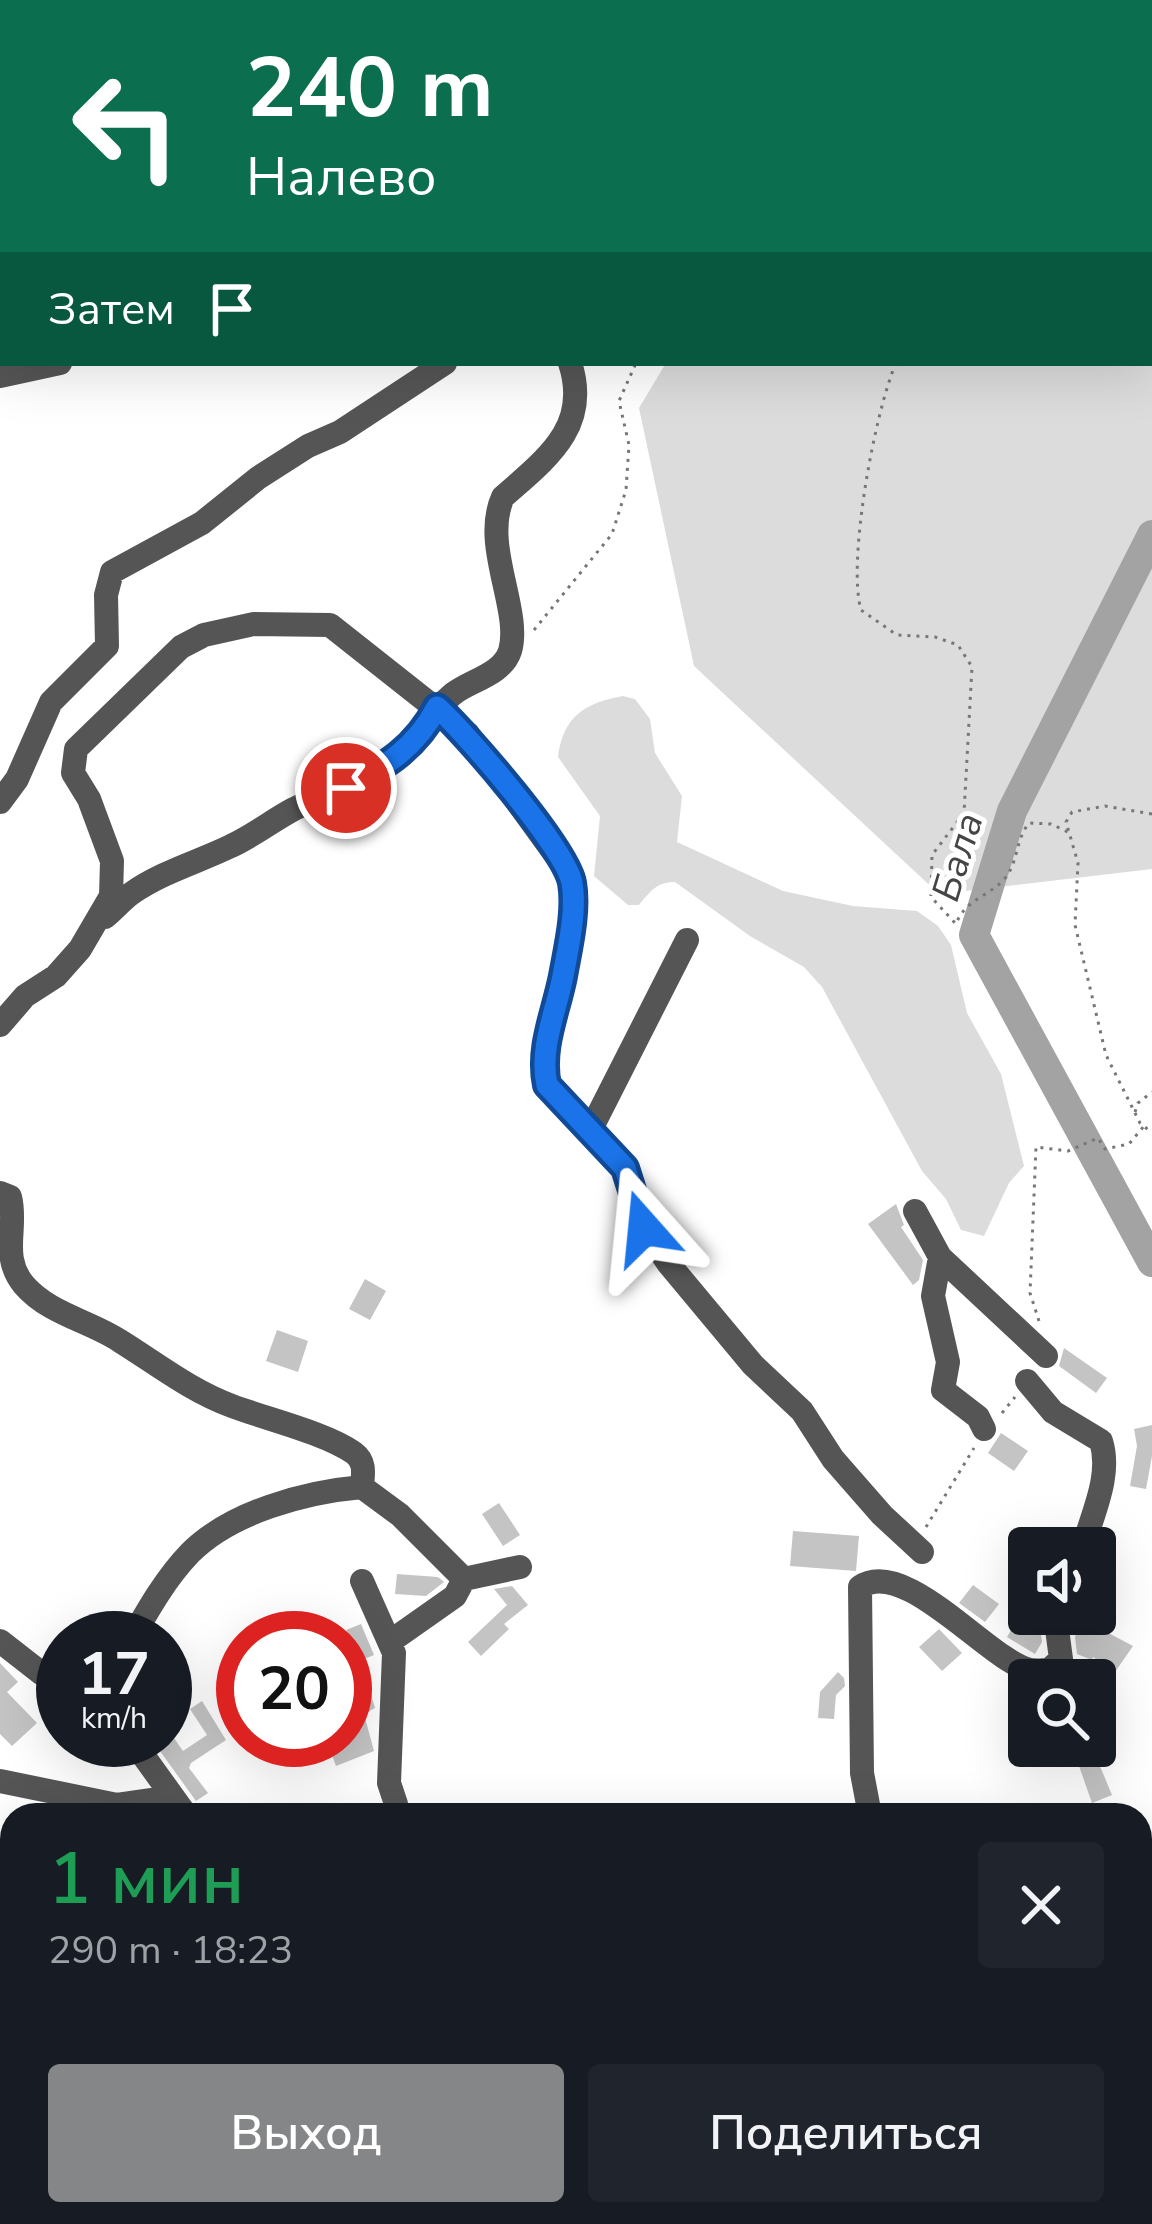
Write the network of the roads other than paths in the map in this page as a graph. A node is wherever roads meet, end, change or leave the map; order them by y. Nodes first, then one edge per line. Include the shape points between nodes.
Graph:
1 (46, 366) edge
2 (441, 366) edge
3 (570, 366) edge
4 (0, 376) edge
5 (437, 707) junction
6 (0, 802) edge
7 (88, 930) junction
8 (687, 940) dead end
9 (0, 1025) edge
10 (590, 1133) junction
11 (0, 1193) edge
12 (915, 1211) dead end
13 (940, 1258) junction
14 (1046, 1356) road end
15 (1027, 1382) road end
16 (984, 1429) road end
17 (362, 1487) junction
18 (1089, 1527) edge
19 (922, 1552) road end
20 (520, 1567) dead end
21 (464, 1579) junction
22 (362, 1581) dead end
23 (147, 1611) edge
24 (1058, 1635) edge
25 (0, 1641) edge
26 (391, 1641) junction
27 (36, 1669) edge
28 (152, 1767) edge
29 (0, 1781) edge
30 (107, 1803) edge
31 (178, 1803) edge
32 (396, 1803) edge
33 (868, 1803) edge

1 - 4 street
2 - 6 street via 258,478 202,524 112,572 107,646 51,701
3 - 5 street via 576,408 569,431 496,511 510,652 490,676
5 - 7 street via 395,759 136,890
5 - 7 street via 330,625 226,628 181,647 76,749 73,773 112,861 110,896
5 - 10 street via 467,734 570,874 571,916 544,1074
7 - 9 street via 56,976
8 - 10 street
10 - 19 street via 625,1168 644,1228 668,1263
11 - 17 street via 12,1205 13,1264 42,1301 209,1396 354,1454 364,1468
12 - 13 street
13 - 14 street
13 - 16 street via 933,1296 948,1362 943,1390
15 - 18 street via 1053,1412 1101,1441 1106,1456
17 - 21 street
17 - 23 street via 271,1508 219,1532 192,1551
20 - 21 street
21 - 26 street via 455,1596
22 - 26 street
24 - 33 street via 1061,1659 1049,1670 1027,1670 939,1606 868,1582 860,1587
25 - 27 street
26 - 32 street via 389,1784
28 - 31 street
29 - 30 street

